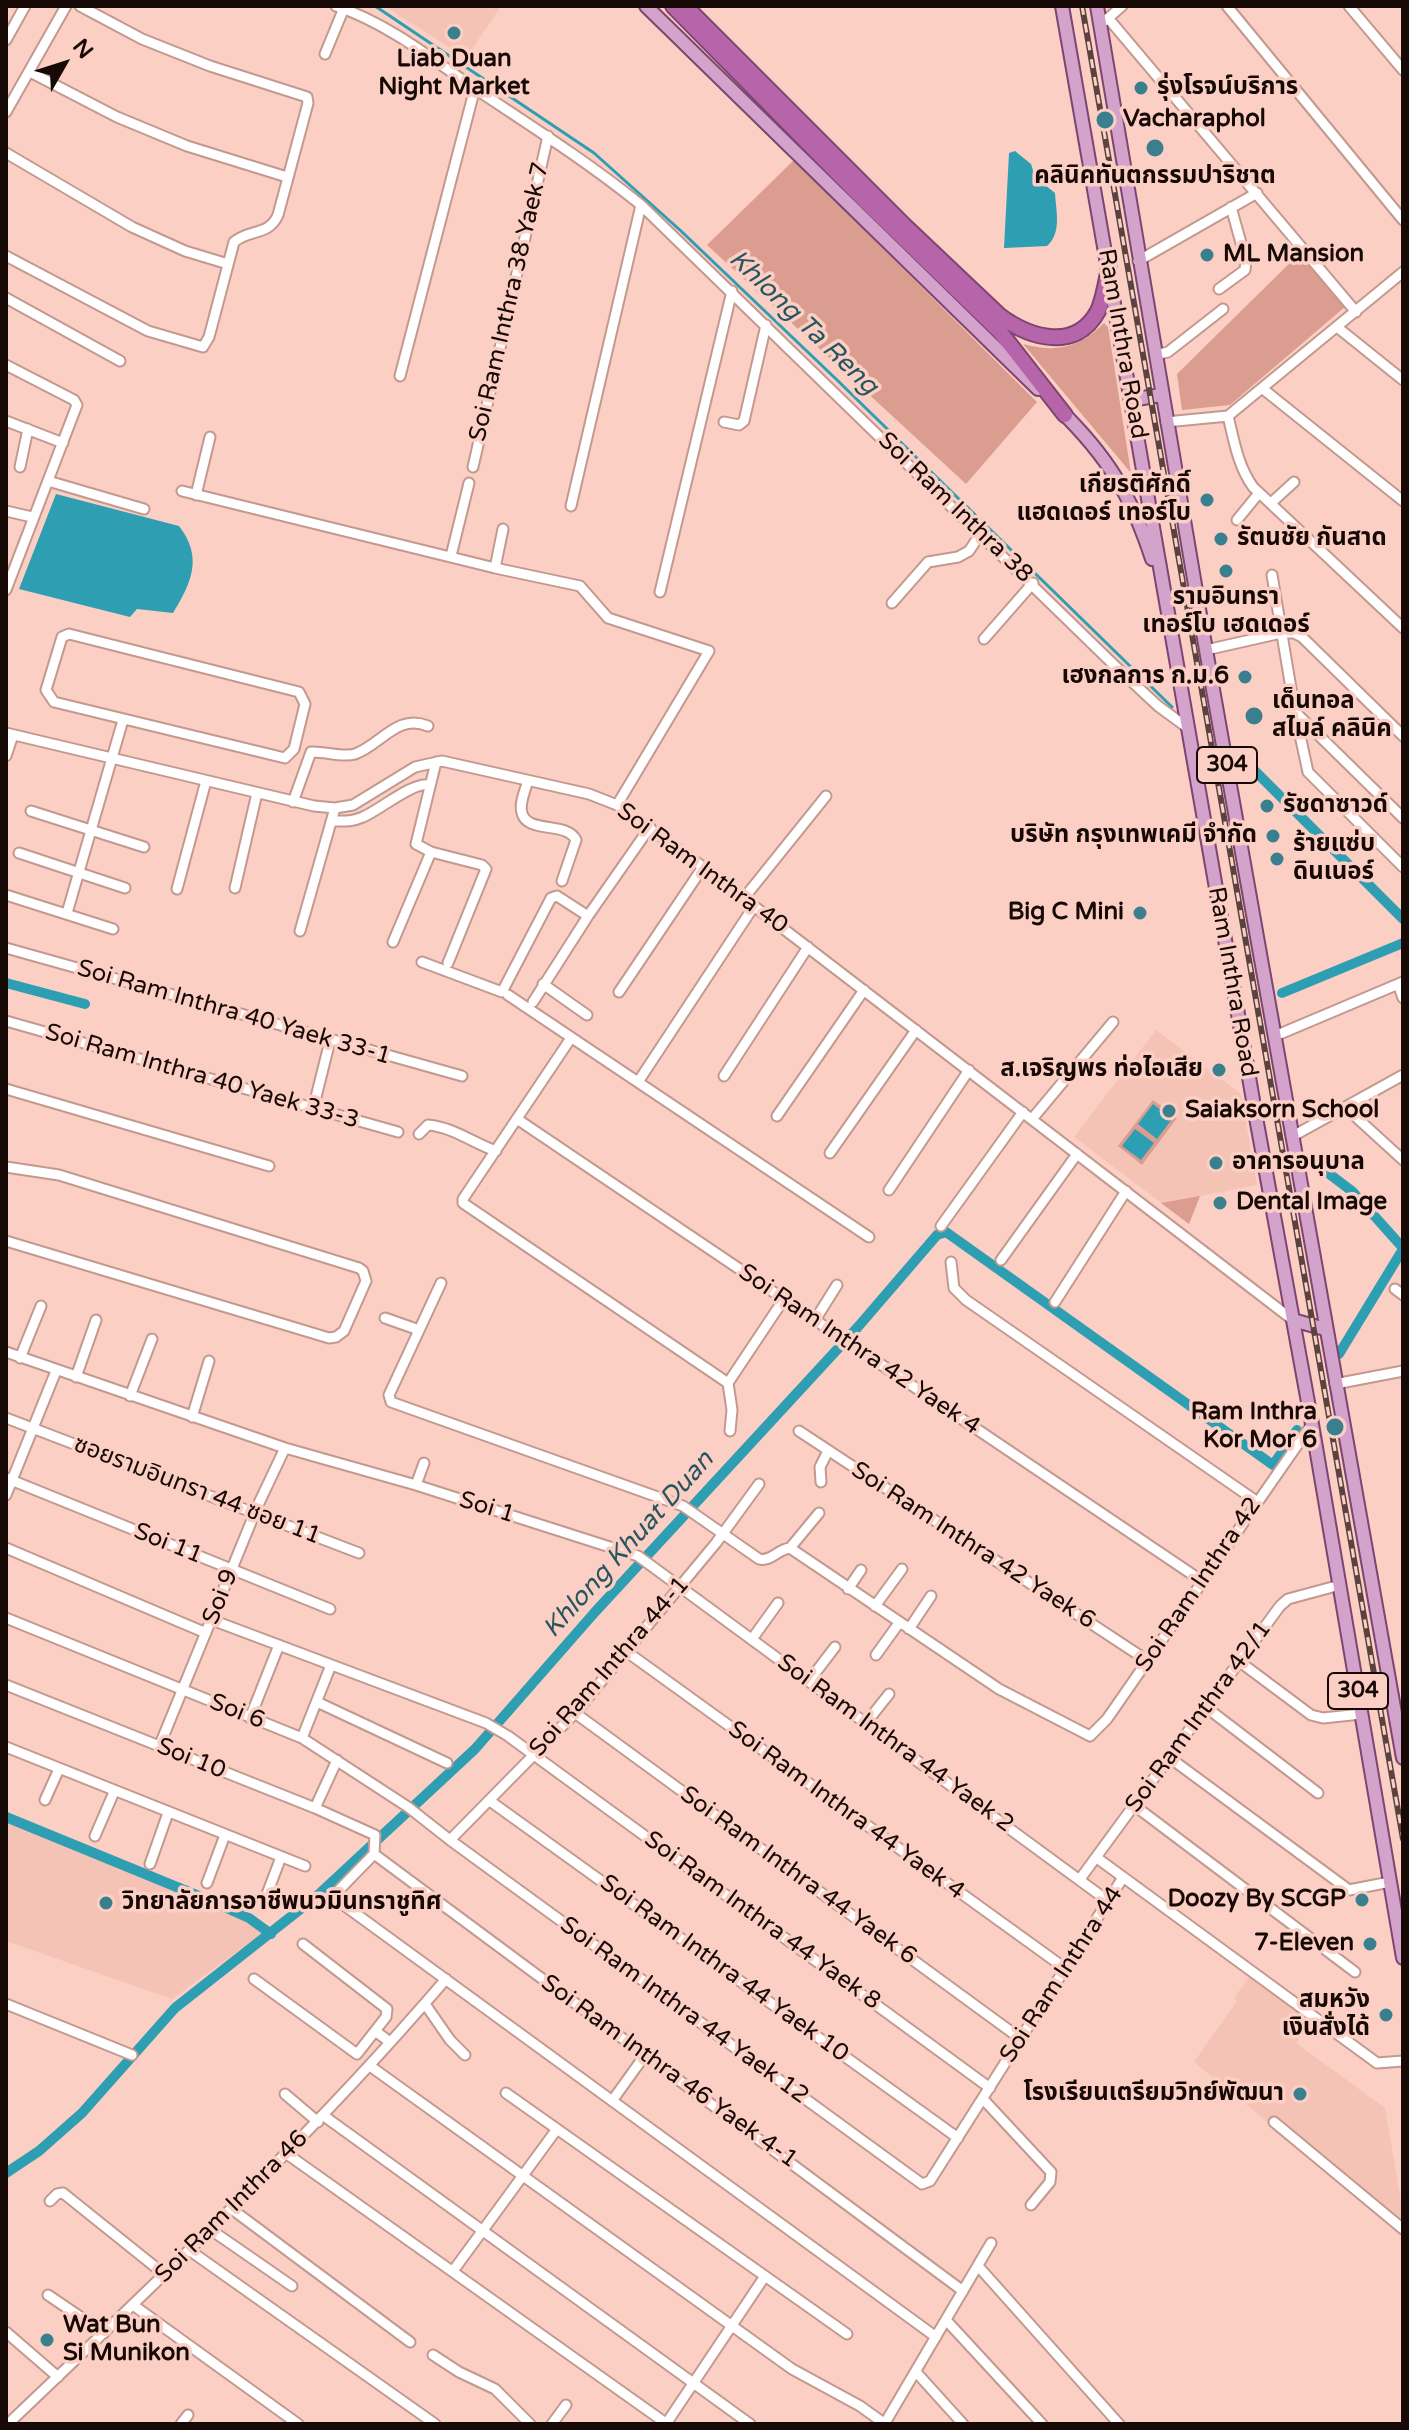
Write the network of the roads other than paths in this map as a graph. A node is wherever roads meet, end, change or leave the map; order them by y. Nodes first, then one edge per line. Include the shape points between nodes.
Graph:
1 (25, 6) edge
2 (66, 6) edge
3 (80, 6) edge
4 (646, 6) edge
5 (673, 6) edge
6 (685, 6) edge
7 (1062, 6) edge
8 (1097, 6) edge
9 (1122, 6) edge
10 (1227, 6) edge
11 (1349, 6) edge
12 (340, 7) edge
13 (1104, 22) junction
14 (9, 27) edge
15 (6, 40) edge
16 (325, 54) dead end
17 (1403, 70) edge
18 (30, 72) junction
19 (475, 88) junction
20 (6, 112) edge
21 (548, 136) junction
22 (6, 153) edge
23 (287, 177) junction
24 (1257, 193) junction
25 (641, 205) junction
26 (1231, 207) junction
27 (864, 210) junction
28 (1403, 220) edge
29 (6, 256) edge
30 (1138, 261) junction
31 (228, 264) junction
32 (1109, 268) junction
33 (1403, 272) edge
34 (1219, 289) dead end
35 (732, 291) junction
36 (6, 298) edge
37 (1223, 309) dead end
38 (1356, 312) junction
39 (766, 325) junction
40 (1337, 327) junction
41 (1155, 355) junction
42 (120, 361) dead end
43 (6, 365) edge
44 (400, 376) dead end
45 (1403, 380) edge
46 (1263, 389) junction
47 (1161, 395) junction
48 (1131, 400) junction
49 (1065, 415) joint
50 (1228, 416) junction
51 (6, 421) edge
52 (724, 422) dead end
53 (1166, 422) junction
54 (28, 429) junction
55 (210, 437) dead end
56 (63, 443) junction
57 (20, 467) dead end
58 (473, 467) dead end
59 (48, 481) junction
60 (1294, 482) dead end
61 (469, 483) dead end
62 (182, 491) dead end
63 (1259, 493) junction
64 (196, 495) junction
65 (1403, 501) edge
66 (1271, 503) junction
67 (571, 506) dead end
68 (144, 509) dead end
69 (6, 511) edge
70 (32, 517) junction
71 (1237, 520) dead end
72 (503, 529) dead end
73 (981, 533) junction
74 (451, 556) junction
75 (495, 568) junction
76 (9, 573) edge
77 (1272, 575) dead end
78 (1033, 583) junction
79 (6, 590) edge
80 (660, 592) dead end
81 (1165, 600) junction
82 (892, 603) dead end
83 (1403, 628) edge
84 (1281, 633) junction
85 (984, 639) dead end
86 (1206, 650) junction
87 (1295, 712) junction
88 (123, 720) junction
89 (428, 726) dead end
90 (1188, 728) junction
91 (9, 734) edge
92 (1403, 736) edge
93 (6, 756) edge
94 (111, 758) junction
95 (436, 762) junction
96 (206, 781) junction
97 (528, 781) junction
98 (430, 785) junction
99 (257, 793) junction
100 (826, 796) dead end
101 (293, 802) junction
102 (617, 805) junction
103 (335, 808) junction
104 (31, 811) dead end
105 (1403, 818) edge
106 (332, 821) junction
107 (650, 827) junction
108 (89, 831) junction
109 (144, 847) dead end
110 (431, 852) junction
111 (19, 853) dead end
112 (703, 867) junction
113 (1403, 867) edge
114 (78, 872) junction
115 (562, 881) dead end
116 (125, 888) dead end
117 (235, 888) dead end
118 (177, 889) dead end
119 (6, 895) edge
120 (744, 898) junction
121 (754, 906) junction
122 (67, 913) junction
123 (588, 916) junction
124 (113, 929) dead end
125 (300, 931) dead end
126 (393, 942) dead end
127 (808, 947) junction
128 (6, 948) edge
129 (422, 962) dead end
130 (448, 963) dead end
131 (1401, 983) edge
132 (543, 984) junction
133 (864, 990) junction
134 (619, 992) dead end
135 (508, 995) dead end
136 (1403, 998) edge
137 (533, 1002) dead end
138 (587, 1015) dead end
139 (6, 1021) edge
140 (1113, 1022) dead end
141 (916, 1030) junction
142 (1275, 1036) junction
143 (571, 1038) junction
144 (330, 1041) junction
145 (969, 1070) junction
146 (1403, 1075) edge
147 (462, 1076) dead end
148 (724, 1076) dead end
149 (638, 1082) junction
150 (6, 1089) edge
151 (1345, 1107) junction
152 (313, 1109) junction
153 (1023, 1112) junction
154 (777, 1116) dead end
155 (517, 1119) junction
156 (1032, 1119) junction
157 (398, 1132) dead end
158 (419, 1134) dead end
159 (1293, 1136) junction
160 (496, 1151) junction
161 (830, 1153) dead end
162 (1077, 1154) junction
163 (1403, 1160) edge
164 (269, 1166) dead end
165 (6, 1167) edge
166 (889, 1190) dead end
167 (1126, 1191) junction
168 (941, 1226) dead end
169 (869, 1237) dead end
170 (6, 1241) edge
171 (1001, 1260) dead end
172 (951, 1262) dead end
173 (441, 1283) dead end
174 (837, 1285) dead end
175 (784, 1299) junction
176 (1055, 1302) dead end
177 (41, 1306) dead end
178 (385, 1318) dead end
179 (96, 1320) dead end
180 (815, 1320) junction
181 (1293, 1320) junction
182 (1325, 1329) junction
183 (419, 1330) junction
184 (152, 1339) dead end
185 (6, 1352) edge
186 (20, 1358) junction
187 (209, 1361) dead end
188 (56, 1371) junction
189 (1403, 1371) edge
190 (76, 1377) junction
191 (728, 1383) junction
192 (1335, 1384) junction
193 (130, 1396) junction
194 (192, 1417) junction
195 (6, 1418) edge
196 (1312, 1424) junction
197 (35, 1429) junction
198 (730, 1431) dead end
199 (799, 1431) dead end
200 (285, 1448) junction
201 (828, 1451) junction
202 (424, 1463) dead end
203 (9, 1479) edge
204 (821, 1482) dead end
205 (759, 1484) dead end
206 (416, 1485) junction
207 (6, 1495) edge
208 (1256, 1501) junction
209 (255, 1513) junction
210 (819, 1513) dead end
211 (723, 1533) junction
212 (6, 1548) edge
213 (790, 1548) junction
214 (359, 1553) dead end
215 (902, 1569) dead end
216 (232, 1570) junction
217 (861, 1570) dead end
218 (1202, 1581) junction
219 (1340, 1585) junction
220 (680, 1587) junction
221 (848, 1589) junction
222 (931, 1596) dead end
223 (778, 1603) dead end
224 (875, 1606) junction
225 (330, 1609) dead end
226 (6, 1618) edge
227 (212, 1620) junction
228 (899, 1623) junction
229 (909, 1629) junction
230 (206, 1633) junction
231 (752, 1639) junction
232 (279, 1645) junction
233 (835, 1647) dead end
234 (627, 1652) junction
235 (876, 1655) dead end
236 (1148, 1661) junction
237 (1240, 1662) junction
238 (331, 1665) junction
239 (809, 1681) junction
240 (6, 1685) edge
241 (182, 1690) junction
242 (889, 1694) dead end
243 (317, 1702) junction
244 (1207, 1708) junction
245 (575, 1713) junction
246 (1361, 1714) junction
247 (250, 1718) junction
248 (866, 1723) junction
249 (302, 1738) junction
250 (6, 1747) edge
251 (159, 1747) junction
252 (534, 1755) junction
253 (1170, 1758) junction
254 (1403, 1758) edge
255 (337, 1760) junction
256 (447, 1763) dead end
257 (59, 1769) junction
258 (114, 1792) junction
259 (1318, 1793) dead end
260 (45, 1800) dead end
261 (490, 1801) junction
262 (1135, 1806) junction
263 (315, 1808) junction
264 (168, 1813) junction
265 (225, 1835) junction
266 (95, 1836) dead end
267 (450, 1840) junction
268 (374, 1854) junction
269 (281, 1857) junction
270 (1097, 1858) junction
271 (150, 1864) dead end
272 (305, 1866) dead end
273 (1080, 1879) junction
274 (1122, 1879) junction
275 (1390, 1882) junction
276 (207, 1883) dead end
277 (267, 1894) dead end
278 (1108, 1901) junction
279 (303, 1944) dead end
280 (1403, 1958) edge
281 (1066, 1969) junction
282 (1355, 1972) dead end
283 (254, 1979) dead end
284 (446, 1979) junction
285 (6, 2004) edge
286 (425, 2004) junction
287 (375, 2031) junction
288 (1021, 2039) junction
289 (390, 2042) junction
290 (132, 2055) dead end
291 (465, 2055) dead end
292 (645, 2055) junction
293 (1403, 2061) edge
294 (370, 2066) junction
295 (990, 2088) junction
296 (506, 2093) dead end
297 (285, 2094) dead end
298 (983, 2099) junction
299 (612, 2101) junction
300 (321, 2119) junction
301 (1274, 2122) dead end
302 (557, 2129) junction
303 (958, 2138) junction
304 (287, 2154) junction
305 (523, 2176) junction
306 (917, 2181) joint
307 (50, 2201) dead end
308 (1031, 2205) dead end
309 (233, 2210) junction
310 (1403, 2229) edge
311 (211, 2230) junction
312 (482, 2231) junction
313 (991, 2243) dead end
314 (189, 2250) junction
315 (978, 2266) junction
316 (453, 2271) junction
317 (164, 2274) junction
318 (765, 2276) junction
319 (292, 2286) dead end
320 (963, 2291) junction
321 (48, 2295) dead end
322 (133, 2305) junction
323 (946, 2320) junction
324 (732, 2326) junction
325 (6, 2332) edge
326 (104, 2333) junction
327 (847, 2334) dead end
328 (936, 2337) junction
329 (410, 2342) dead end
330 (433, 2355) dead end
331 (916, 2372) junction
332 (58, 2377) junction
333 (694, 2384) junction
334 (566, 2405) dead end
335 (188, 2415) dead end
336 (12, 2423) edge
337 (181, 2424) edge
338 (298, 2424) edge
339 (435, 2424) edge
340 (530, 2424) edge
341 (552, 2424) edge
342 (666, 2424) edge
343 (750, 2424) edge
344 (885, 2424) edge
345 (963, 2424) edge
346 (1042, 2424) edge
347 (1119, 2424) edge

1 - 14 street
2 - 18 street
3 - 23 street via 142,39 307,97
4 - 27 main road
5 - 27 highway
6 - 32 highway via 906,227 1000,316 1022,330 1044,338 1070,336 1091,321
7 - 32 main road, Ram Inthra Road / 304
8 - 13 main road, Ram Inthra Road / 304
9 - 13 street
10 - 28 street
11 - 17 street
12 - 16 street
12 - 19 street, Soi Ram Inthra 38 via 423,51
13 - 24 street
13 - 30 main road, Ram Inthra Road / 304
14 - 15 street
18 - 20 street
18 - 23 street via 187,146
19 - 21 street, Soi Ram Inthra 38
19 - 44 street
21 - 25 street, Soi Ram Inthra 38
21 - 58 street, Soi Ram Inthra 38 Yaek 7
22 - 31 street via 132,227
23 - 31 street via 274,225 239,237
24 - 26 street
24 - 38 street
25 - 35 street, Soi Ram Inthra 38
25 - 67 street
26 - 30 street
26 - 34 street via 1245,270
27 - 49 highway via 1001,333
29 - 31 street via 148,331 203,347
30 - 41 main road, Ram Inthra Road / 304
32 - 48 main road, Ram Inthra Road / 304
33 - 38 street
35 - 39 street, Soi Ram Inthra 38
35 - 80 street
36 - 42 street
37 - 41 street via 1168,352
38 - 40 street
39 - 52 street via 744,421
39 - 73 street, Soi Ram Inthra 38
40 - 45 street
40 - 46 street
41 - 47 main road, Ram Inthra Road / 304
43 - 56 street via 74,400 77,405
46 - 50 street
46 - 65 street
47 - 48 main road
47 - 53 main road, Ram Inthra Road / 304
48 - 81 main road, Ram Inthra Road / 304
49 - 81 main road via 1119,478
50 - 53 street
50 - 63 street via 1245,476
51 - 54 street
53 - 86 main road, Ram Inthra Road / 304
54 - 56 street
54 - 57 street
55 - 64 street
56 - 59 street
59 - 68 street
59 - 70 street
60 - 66 street
61 - 74 street
62 - 64 street
63 - 66 street
63 - 71 street
64 - 74 street
66 - 83 street
69 - 70 street
70 - 76 street
72 - 75 street
73 - 78 street, Soi Ram Inthra 38
73 - 82 street via 969,551 928,562
74 - 75 street
75 - 102 street via 580,586 608,618 709,651
76 - 79 street
77 - 84 street
78 - 85 street
78 - 90 street, Soi Ram Inthra 38 via 1158,706
81 - 90 main road, Ram Inthra Road / 304
84 - 86 street
84 - 87 street
84 - 92 street via 1302,637
86 - 142 main road, Ram Inthra Road / 304
87 - 105 street
87 - 113 street via 1308,772
88 - 88 street via 285,758 294,749 305,704 299,692 69,634 62,637 46,690 49,698
88 - 94 street
89 - 101 street via 411,721 400,725 352,755 311,752
90 - 181 main road, Ram Inthra Road / 304
91 - 93 street
91 - 94 street
94 - 96 street
94 - 108 street
95 - 97 street, Soi Ram Inthra 40
95 - 98 street
95 - 103 street via 415,767 353,805
96 - 99 street
96 - 118 street
97 - 102 street, Soi Ram Inthra 40
97 - 115 street via 522,816 570,832 576,840
98 - 106 street via 418,784 363,818
98 - 110 street via 416,844
99 - 101 street
99 - 117 street
100 - 120 street
101 - 103 street
102 - 107 street, Soi Ram Inthra 40
103 - 106 street
104 - 108 street
106 - 125 street
107 - 112 street, Soi Ram Inthra 40
107 - 123 street
108 - 109 street
108 - 114 street
110 - 126 street
110 - 130 street via 486,869
111 - 114 street
112 - 120 street, Soi Ram Inthra 40
112 - 134 street
114 - 116 street
114 - 122 street
119 - 122 street
120 - 121 street, Soi Ram Inthra 40
121 - 127 street, Soi Ram Inthra 40
121 - 149 street
122 - 124 street
123 - 129 street via 564,899 551,898 502,992
123 - 132 street
127 - 133 street, Soi Ram Inthra 40
127 - 148 street
128 - 144 street, Soi Ram Inthra 40 Yaek 33-1
131 - 136 street
131 - 142 street
132 - 137 street
132 - 138 street
133 - 141 street, Soi Ram Inthra 40
133 - 154 street
135 - 143 street
139 - 152 street, Soi Ram Inthra 40 Yaek 33-3
140 - 156 street
141 - 145 street, Soi Ram Inthra 40
141 - 161 street
142 - 159 main road, Ram Inthra Road / 304
143 - 149 street
143 - 155 street
144 - 147 street, Soi Ram Inthra 40 Yaek 33-1
144 - 152 street
145 - 153 street, Soi Ram Inthra 40
145 - 166 street
146 - 151 street
149 - 169 street
150 - 164 street
151 - 159 street
151 - 163 street
152 - 157 street, Soi Ram Inthra 40 Yaek 33-3
153 - 156 street, Soi Ram Inthra 40
153 - 168 street
155 - 160 street
155 - 175 street, Soi Ram Inthra 42 Yaek 4
156 - 162 street, Soi Ram Inthra 40
158 - 160 street via 432,1125
159 - 182 main road, Ram Inthra Road / 304
160 - 191 street via 463,1199 466,1207
162 - 167 street, Soi Ram Inthra 40
162 - 171 street
165 - 170 street via 59,1175 359,1268 366,1281 344,1331 329,1338
167 - 176 street
167 - 181 street, Soi Ram Inthra 40
172 - 208 street via 954,1288 966,1300
173 - 183 street
174 - 180 street
175 - 180 street, Soi Ram Inthra 42 Yaek 4
175 - 191 street
177 - 186 street
178 - 183 street
179 - 190 street
180 - 218 street, Soi Ram Inthra 42 Yaek 4
181 - 182 main road
181 - 196 main road, Ram Inthra Road / 304
182 - 192 main road, Ram Inthra Road / 304
183 - 211 street via 389,1395 391,1402 683,1506
184 - 193 street
185 - 186 street, Soi 1
186 - 188 street, Soi 1
187 - 194 street
188 - 190 street, Soi 1
188 - 197 street
189 - 192 street
190 - 193 street, Soi 1
191 - 198 street
192 - 254 main road, Ram Inthra Road / 304
193 - 194 street, Soi 1
194 - 200 street, Soi 1
195 - 197 street, ซอยรามอินทรา 44 ซอย 11
196 - 208 street, Soi Ram Inthra 42
196 - 219 main road, Ram Inthra Road / 304
197 - 203 street
197 - 209 street, ซอยรามอินทรา 44 ซอย 11
199 - 201 street, Soi Ram Inthra 42 Yaek 6
200 - 206 street, Soi 1
200 - 209 street, Soi 9
201 - 204 street via 820,1467
201 - 236 street, Soi Ram Inthra 42 Yaek 6
202 - 206 street
203 - 207 street
203 - 216 street, Soi 11
205 - 211 street, Soi Ram Inthra 44-1
206 - 220 street, Soi 1 via 643,1559
208 - 218 street, Soi Ram Inthra 42
209 - 214 street, ซอยรามอินทรา 44 ซอย 11
209 - 216 street, Soi 9
210 - 213 street
211 - 213 street via 762,1560
211 - 220 street, Soi Ram Inthra 44-1
212 - 230 street
213 - 221 street
215 - 224 street
216 - 225 street, Soi 11
216 - 227 street, Soi 9
217 - 221 street
218 - 236 street, Soi Ram Inthra 42
219 - 237 street, Soi Ram Inthra 42/1 via 1284,1601
219 - 246 main road, Ram Inthra Road / 304
220 - 231 street, Soi Ram Inthra 44 Yaek 2
220 - 234 street, Soi Ram Inthra 44-1
221 - 224 street
222 - 229 street
223 - 231 street
224 - 228 street
226 - 241 street, Soi 6
227 - 230 street, Soi 9
227 - 232 street, Soi Ram Inthra 44 Yaek 8
228 - 229 street
228 - 235 street
229 - 236 street, Soi Ram Inthra 42 via 1017,1700 1090,1736
230 - 241 street, Soi 9
231 - 239 street, Soi Ram Inthra 44 Yaek 2
232 - 238 street, Soi Ram Inthra 44 Yaek 8
232 - 247 street
233 - 239 street
234 - 245 street, Soi Ram Inthra 44-1
234 - 281 street, Soi Ram Inthra 44 Yaek 4
237 - 244 street, Soi Ram Inthra 42/1
237 - 246 street via 1311,1715
238 - 243 street
238 - 252 street, Soi Ram Inthra 44 Yaek 8 via 486,1723
239 - 248 street, Soi Ram Inthra 44 Yaek 2
240 - 251 street, Soi 10
241 - 247 street, Soi 6
241 - 251 street, Soi 9
242 - 248 street
243 - 249 street
243 - 256 street
244 - 253 street, Soi Ram Inthra 42/1
244 - 259 street
245 - 252 street, Soi Ram Inthra 44-1
245 - 288 street, Soi Ram Inthra 44 Yaek 6
246 - 275 main road, Ram Inthra Road / 304
247 - 249 street, Soi 6
248 - 273 street, Soi Ram Inthra 44 Yaek 2
249 - 255 street, Soi 6
250 - 257 street
251 - 263 street, Soi 10
252 - 261 street, Soi Ram Inthra 44-1
252 - 295 street, Soi Ram Inthra 44 Yaek 8
253 - 262 street, Soi Ram Inthra 42/1
253 - 275 street via 1349,1890
255 - 263 street
255 - 267 street, Soi 6
257 - 258 street
257 - 260 street
258 - 264 street
258 - 266 street
261 - 267 street, Soi Ram Inthra 44-1
261 - 303 street, Soi Ram Inthra 44 Yaek 10
262 - 270 street, Soi Ram Inthra 42/1
262 - 282 street
263 - 268 street, Soi 10 via 375,1835
264 - 265 street
264 - 271 street
265 - 269 street
265 - 276 street
267 - 306 street, Soi Ram Inthra 44 Yaek 12
268 - 284 street via 337,1897
268 - 292 street, Soi Ram Inthra 46 Yaek 4-1
269 - 272 street
269 - 277 street
270 - 273 street, Soi Ram Inthra 42/1
270 - 274 street
273 - 278 street, Soi Ram Inthra 44 Yaek 2
274 - 278 street, Soi Ram Inthra 44
274 - 293 street, Soi Ram Inthra 44 via 1377,2063
275 - 280 main road, Ram Inthra Road / 304
278 - 281 street, Soi Ram Inthra 44
279 - 287 street via 387,2009
281 - 288 street, Soi Ram Inthra 44
283 - 287 street via 357,2054
284 - 286 street, Soi Ram Inthra 46
284 - 299 street
285 - 290 street
286 - 289 street, Soi Ram Inthra 46
286 - 291 street
287 - 289 street
288 - 295 street, Soi Ram Inthra 44
289 - 294 street, Soi Ram Inthra 46
292 - 299 street
292 - 320 street, Soi Ram Inthra 46 Yaek 4-1
294 - 300 street, Soi Ram Inthra 46
294 - 305 street
295 - 298 street, Soi Ram Inthra 44
296 - 302 street
297 - 300 street
298 - 303 street, Soi Ram Inthra 44
298 - 308 street via 1051,2172 1050,2182
299 - 328 street
300 - 304 street, Soi Ram Inthra 46
300 - 312 street
301 - 310 street
302 - 305 street
302 - 318 street
303 - 306 street, Soi Ram Inthra 44 via 930,2181
304 - 309 street, Soi Ram Inthra 46
304 - 316 street
305 - 312 street
305 - 324 street
307 - 317 street via 63,2193
309 - 311 street, Soi Ram Inthra 46
309 - 329 street
311 - 314 street, Soi Ram Inthra 46
311 - 319 street
312 - 316 street
312 - 333 street
313 - 315 street
314 - 317 street, Soi Ram Inthra 46
314 - 339 street
315 - 320 street
315 - 347 street
316 - 342 street
317 - 322 street, Soi Ram Inthra 46
318 - 324 street
318 - 327 street
320 - 323 street
321 - 326 street
322 - 326 street, Soi Ram Inthra 46
322 - 338 street
323 - 328 street
323 - 346 street
324 - 333 street
324 - 344 street
325 - 332 street
326 - 332 street, Soi Ram Inthra 46
328 - 331 street
330 - 340 street via 495,2389
331 - 344 street
331 - 345 street
332 - 336 street, Soi Ram Inthra 46
333 - 342 street
333 - 343 street
334 - 341 street
335 - 337 street

